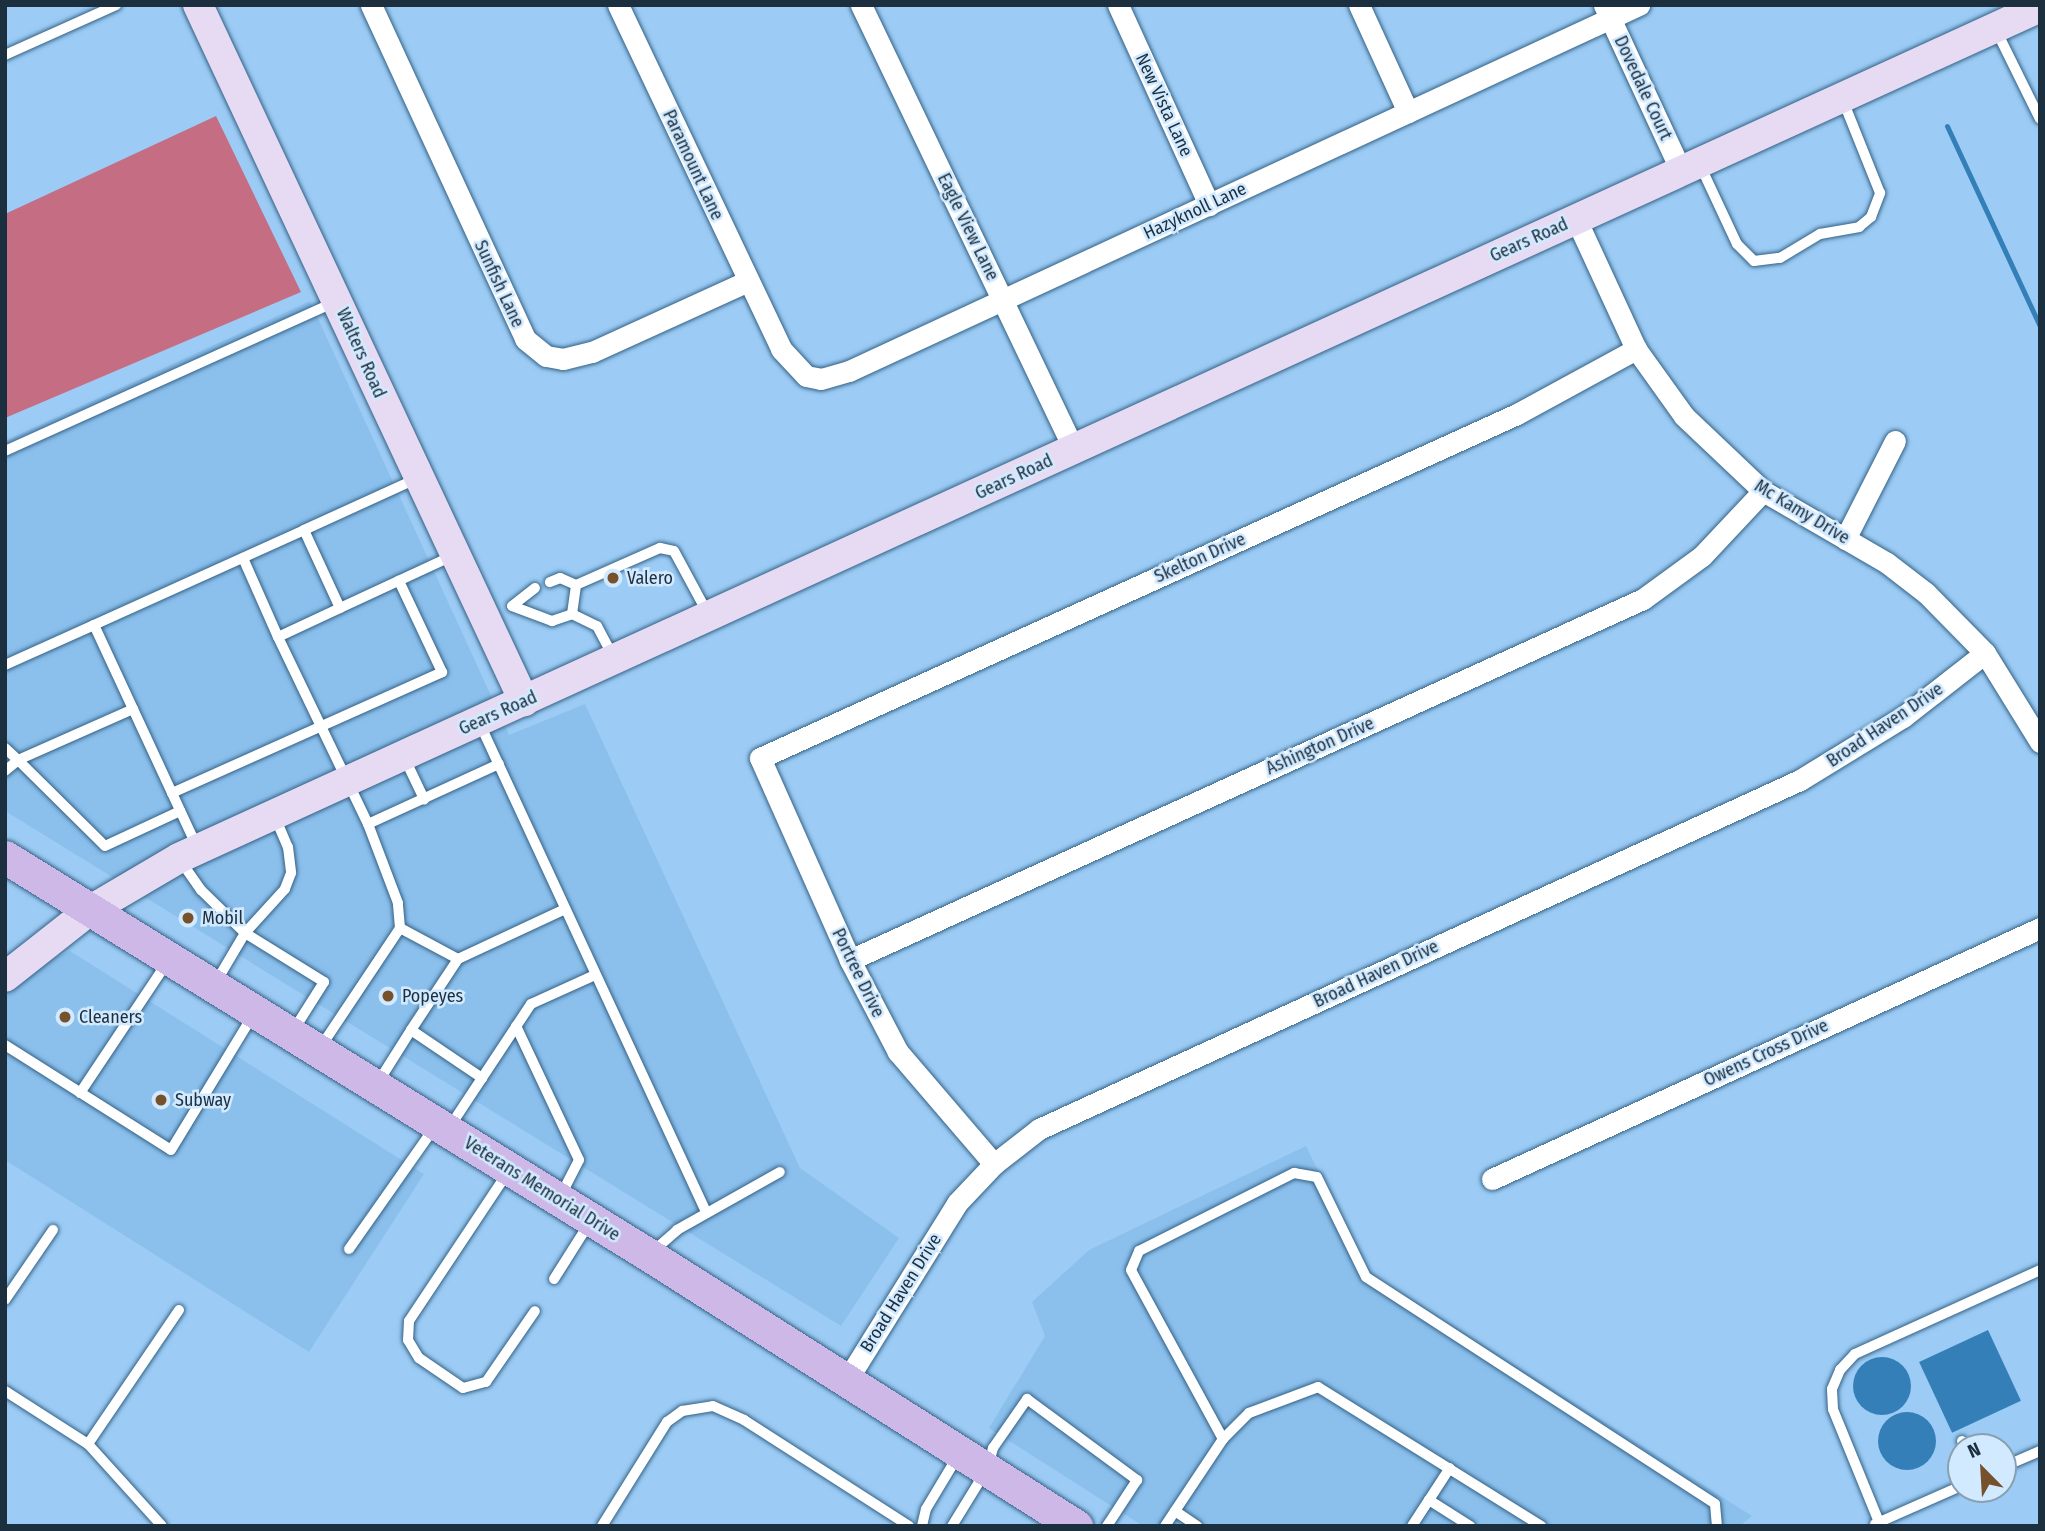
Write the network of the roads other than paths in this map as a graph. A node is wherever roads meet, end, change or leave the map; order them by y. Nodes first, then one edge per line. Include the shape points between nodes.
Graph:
1 (116, 5) edge
2 (198, 5) edge
3 (371, 5) edge
4 (618, 5) edge
5 (862, 5) edge
6 (1118, 5) edge
7 (1359, 5) edge
8 (1639, 5) edge
9 (2040, 7) edge
10 (1607, 12) edge
11 (1994, 28) junction
12 (5, 55) edge
13 (1842, 98) junction
14 (1408, 112) junction
15 (2040, 119) edge
16 (1690, 167) junction
17 (1209, 205) junction
18 (1576, 219) junction
19 (748, 281) junction
20 (1003, 300) junction
21 (337, 301) junction
22 (769, 325) joint
23 (1636, 349) junction
24 (1895, 441) dead end
25 (1074, 449) junction
26 (5, 451) edge
27 (418, 478) junction
28 (1763, 491) junction
29 (304, 530) junction
30 (1845, 539) junction
31 (456, 554) junction
32 (243, 558) junction
33 (399, 581) junction
34 (550, 582) dead end
35 (576, 586) junction
36 (536, 588) dead end
37 (340, 608) junction
38 (499, 613) junction
39 (572, 614) junction
40 (709, 616) junction
41 (94, 625) junction
42 (278, 637) junction
43 (1985, 653) junction
44 (615, 660) junction
45 (5, 665) edge
46 (524, 701) junction
47 (133, 709) junction
48 (479, 721) junction
49 (321, 727) junction
50 (2040, 742) edge
51 (5, 748) edge
52 (404, 755) junction
53 (761, 758) joint
54 (18, 760) junction
55 (499, 764) junction
56 (5, 771) edge
57 (347, 781) junction
58 (172, 793) junction
59 (424, 799) junction
60 (180, 811) junction
61 (274, 815) junction
62 (368, 824) junction
63 (189, 854) junction
64 (5, 858) edge
65 (565, 909) junction
66 (89, 911) junction
67 (400, 928) junction
68 (2040, 928) edge
69 (245, 933) junction
70 (458, 959) junction
71 (169, 960) junction
72 (850, 960) junction
73 (594, 975) junction
74 (5, 976) edge
75 (213, 987) junction
76 (255, 1013) junction
77 (516, 1026) junction
78 (411, 1030) junction
79 (304, 1043) junction
80 (5, 1045) edge
81 (482, 1078) junction
82 (375, 1086) junction
83 (80, 1093) junction
84 (442, 1128) junction
85 (994, 1164) junction
86 (510, 1169) junction
87 (780, 1172) dead end
88 (1492, 1179) dead end
89 (558, 1199) junction
90 (706, 1212) junction
91 (591, 1220) junction
92 (53, 1230) dead end
93 (349, 1249) dead end
94 (649, 1255) junction
95 (2040, 1270) edge
96 (554, 1279) dead end
97 (5, 1300) edge
98 (179, 1310) dead end
99 (535, 1311) dead end
100 (847, 1380) junction
101 (5, 1391) edge
102 (1223, 1439) junction
103 (88, 1444) junction
104 (2040, 1451) edge
105 (974, 1460) junction
106 (2017, 1461) edge
107 (1450, 1468) junction
108 (1947, 1492) edge
109 (1429, 1500) junction
110 (1175, 1511) junction
111 (1876, 1524) edge
112 (162, 1526) edge
113 (602, 1526) edge
114 (909, 1526) edge
115 (922, 1526) edge
116 (952, 1526) edge
117 (1076, 1526) edge
118 (1107, 1526) edge
119 (1165, 1526) edge
120 (1197, 1526) edge
121 (1412, 1526) edge
122 (1470, 1526) edge
123 (1541, 1526) edge
124 (1717, 1526) edge

1 - 12 lane
2 - 21 main road, Walters Road
3 - 19 street, Sunfish Lane via 525,339 546,356 563,359 592,352
4 - 19 street, Paramount Lane
5 - 20 street, Eagle View Lane
6 - 17 street, New Vista Lane
7 - 14 street
8 - 10 street, Hazyknoll Lane
9 - 11 main road, Gears Road
10 - 14 street, Hazyknoll Lane
10 - 16 street, Dovedale Court
11 - 13 main road, Gears Road
11 - 15 lane
13 - 16 main road, Gears Road
13 - 16 lane via 1880,193 1871,217 1859,227 1820,234 1780,258 1754,261 1737,244
14 - 17 street, Hazyknoll Lane
16 - 18 main road, Gears Road
17 - 20 street, Hazyknoll Lane
18 - 23 street, Mc Kamy Drive
18 - 25 main road, Gears Road
19 - 22 street, Paramount Lane
20 - 22 street, Hazyknoll Lane via 849,371 821,379 806,376 793,365
20 - 25 street, Eagle View Lane
21 - 26 lane
21 - 27 main road, Walters Road
23 - 28 street, Mc Kamy Drive via 1684,416
23 - 53 street, Skelton Drive via 1517,414
24 - 30 street
25 - 40 main road, Gears Road
27 - 29 lane
27 - 31 main road, Walters Road
28 - 30 street, Mc Kamy Drive
28 - 72 street, Ashington Drive via 1702,556 1643,599
29 - 32 lane
29 - 37 lane
30 - 43 street, Mc Kamy Drive via 1926,593
31 - 33 lane
31 - 38 main road, Walters Road
32 - 41 lane
32 - 42 lane
33 - 37 lane
33 - 49 lane via 442,672
34 - 35 lane via 560,578
35 - 39 lane
35 - 40 lane via 660,548 674,551
36 - 38 lane
37 - 42 lane
38 - 39 lane via 552,621
38 - 46 main road, Walters Road
39 - 44 lane via 597,625
40 - 44 main road, Gears Road
41 - 45 lane
41 - 47 lane
42 - 49 lane
43 - 50 street, Mc Kamy Drive
43 - 85 street, Broad Haven Drive via 1892,724 1800,780 1039,1129
44 - 46 main road, Gears Road
46 - 48 main road, Gears Road
47 - 54 lane
47 - 58 lane
48 - 52 main road, Gears Road
48 - 55 lane
49 - 57 lane
49 - 58 lane
51 - 54 lane
52 - 57 main road, Gears Road
52 - 59 lane
53 - 72 street, Portree Drive
54 - 56 lane
54 - 60 lane via 105,846
55 - 59 lane
55 - 65 lane
57 - 61 main road, Gears Road
57 - 62 lane
58 - 60 lane
59 - 62 lane
60 - 63 lane
61 - 63 main road, Gears Road
61 - 69 lane via 288,847 291,873 285,889
62 - 67 lane via 398,903
63 - 66 main road, Gears Road
63 - 69 lane via 201,890
64 - 66 main road, Veterans Memorial Drive
65 - 70 lane
65 - 73 lane
66 - 71 main road, Veterans Memorial Drive
66 - 74 main road, Gears Road
67 - 70 lane
67 - 79 lane
68 - 88 street, Owens Cross Drive
69 - 75 lane
69 - 79 lane via 324,982
70 - 78 lane
71 - 75 main road, Veterans Memorial Drive
71 - 83 lane
72 - 85 street, Portree Drive via 911,1070
73 - 77 lane via 531,1004
73 - 90 lane
75 - 76 main road, Veterans Memorial Drive
76 - 79 main road, Veterans Memorial Drive
76 - 83 lane via 171,1150
77 - 81 lane
77 - 89 lane via 579,1160
78 - 81 lane
78 - 82 lane
79 - 82 main road, Veterans Memorial Drive
80 - 83 lane
81 - 84 lane
82 - 84 main road, Veterans Memorial Drive
84 - 86 main road, Veterans Memorial Drive
84 - 93 lane
85 - 100 street, Broad Haven Drive via 957,1203
86 - 89 main road, Veterans Memorial Drive
86 - 99 lane via 409,1321 408,1340 419,1358 463,1388 486,1382
87 - 90 lane
89 - 91 main road, Veterans Memorial Drive
90 - 94 lane
91 - 94 main road, Veterans Memorial Drive
91 - 96 lane
92 - 97 lane
94 - 100 main road, Veterans Memorial Drive
95 - 111 lane via 1855,1354 1840,1370 1832,1389 1833,1409
98 - 103 lane
100 - 105 main road, Veterans Memorial Drive
101 - 103 lane
102 - 107 lane via 1249,1413 1318,1387
102 - 110 lane
102 - 124 lane via 1132,1270 1139,1251 1294,1173 1317,1178 1366,1277 1715,1504
103 - 112 lane
104 - 106 lane
105 - 115 lane via 926,1509
105 - 116 lane
105 - 117 main road, Veterans Memorial Drive
105 - 118 lane via 993,1448 1027,1399 1137,1480
107 - 109 lane
107 - 123 lane
108 - 111 lane
109 - 121 lane
109 - 122 lane
110 - 119 lane
110 - 120 lane
113 - 114 lane via 667,1422 682,1411 713,1406 744,1420

